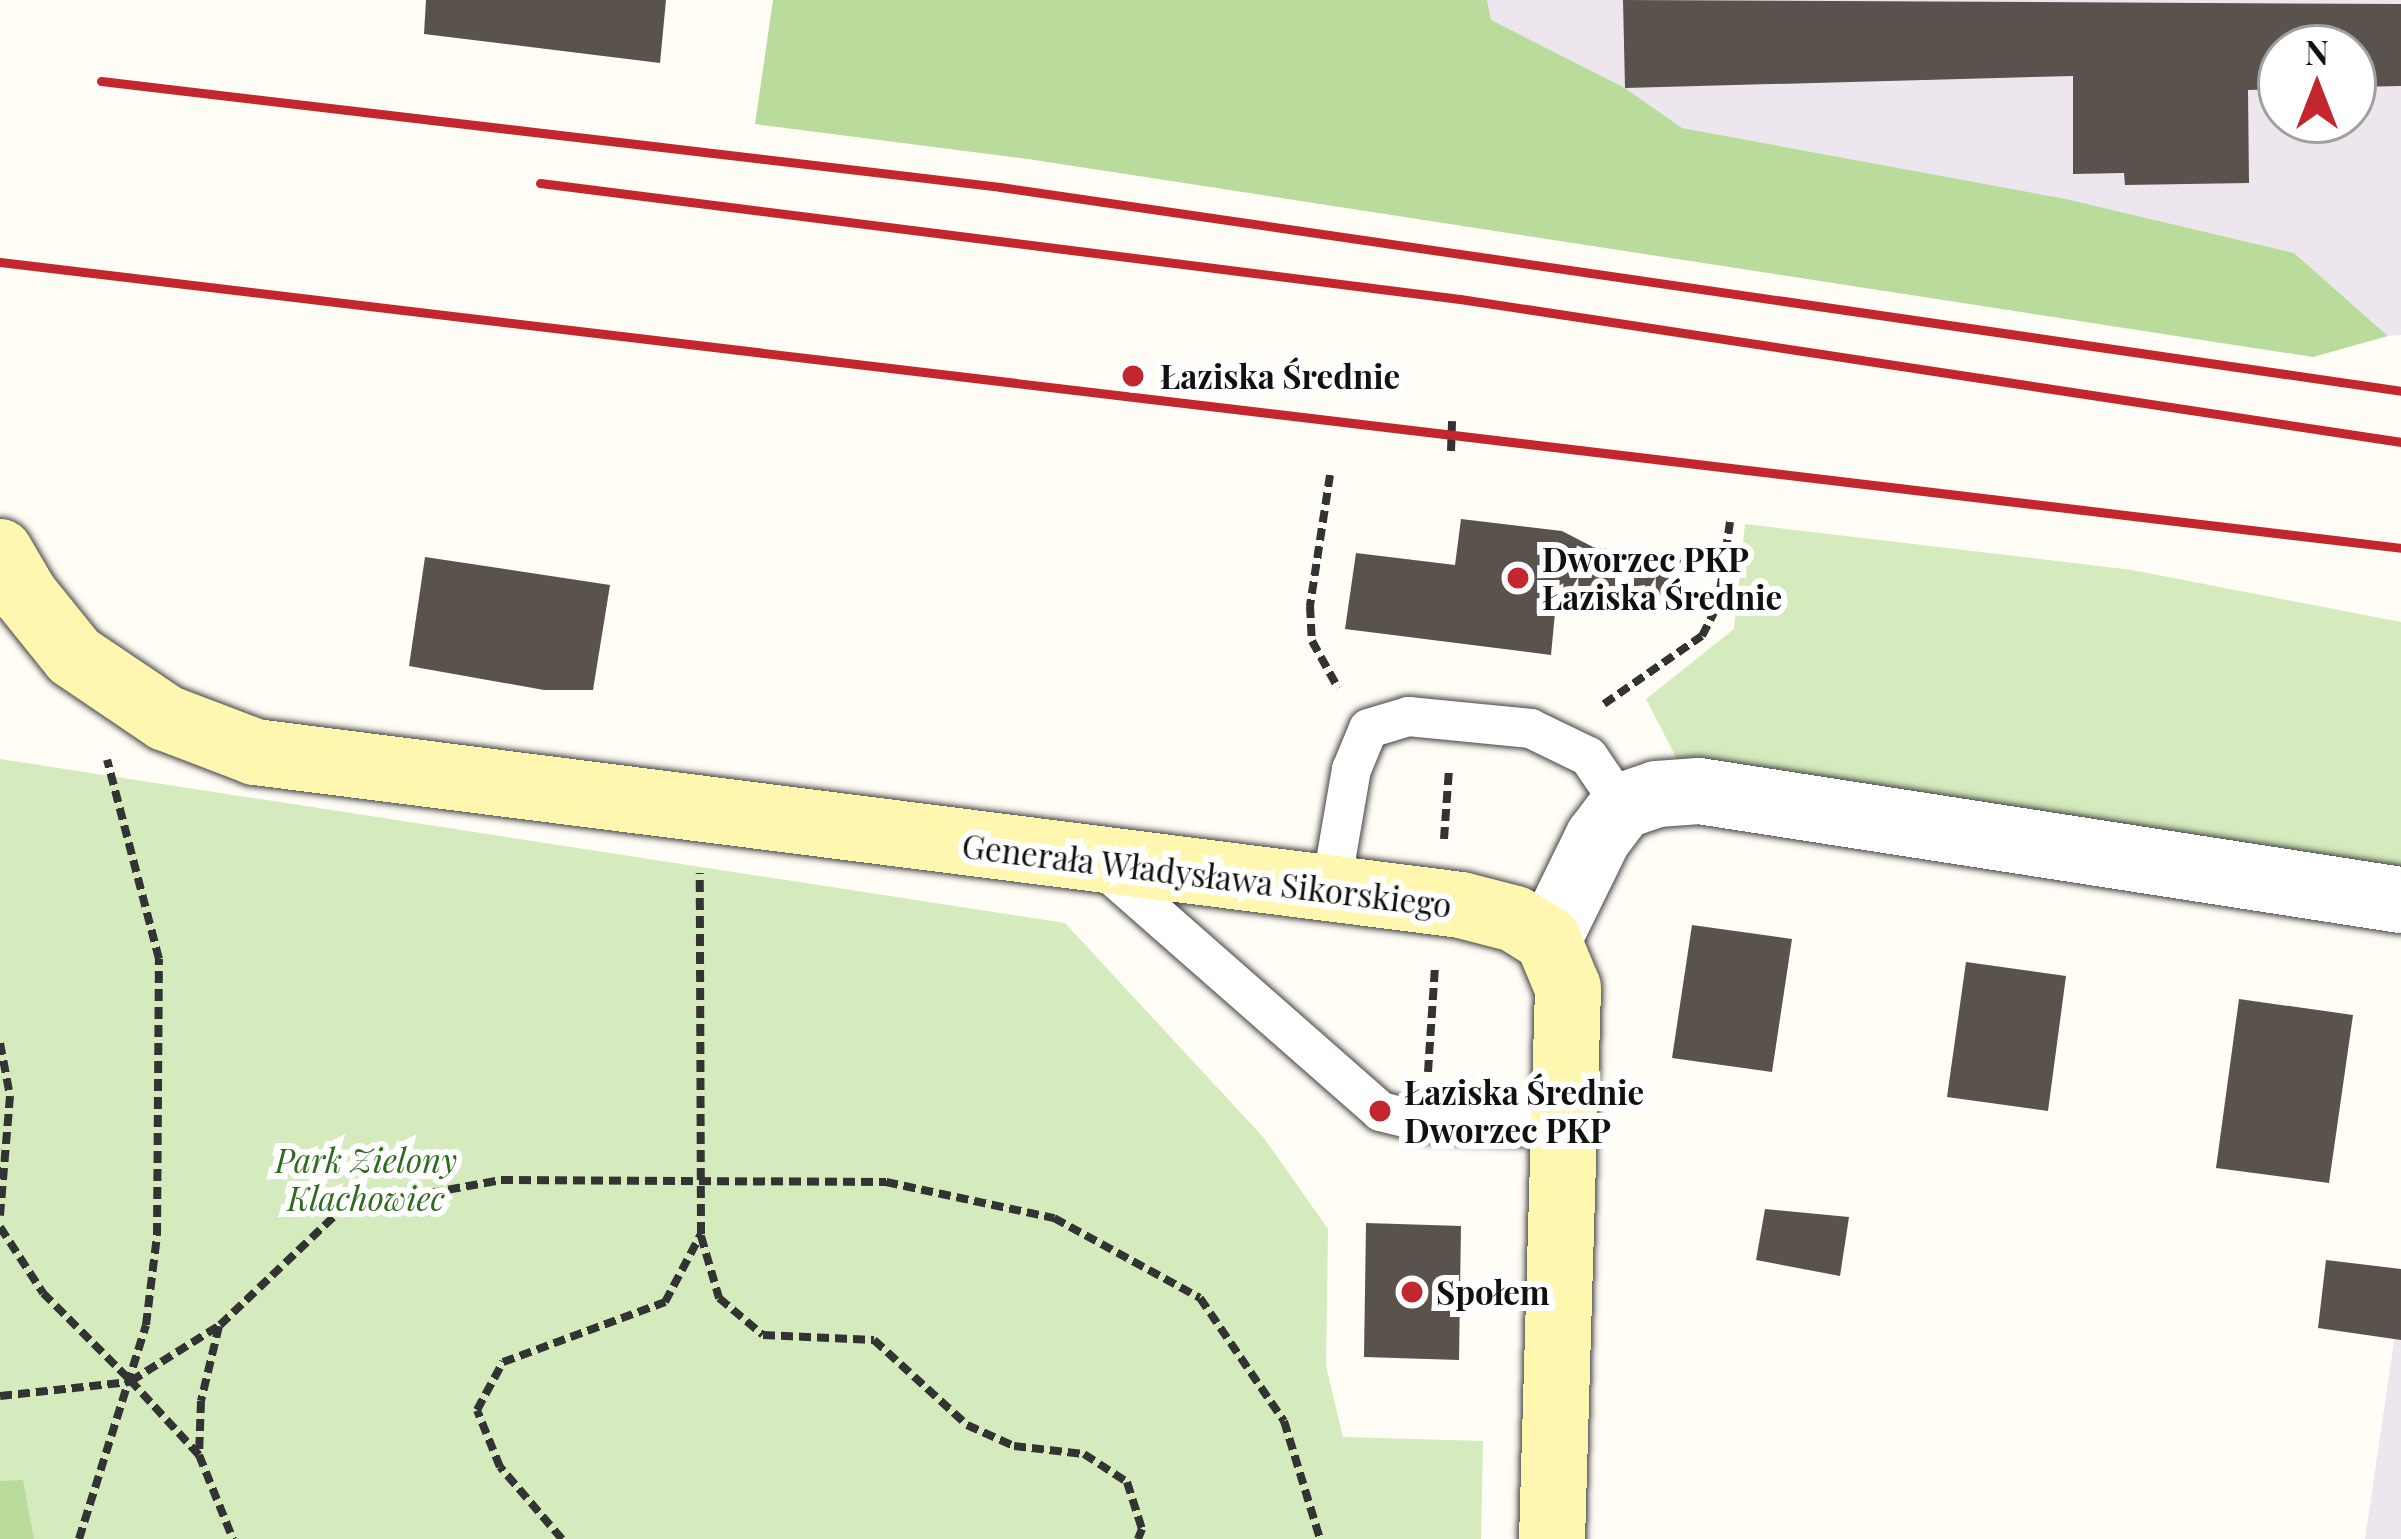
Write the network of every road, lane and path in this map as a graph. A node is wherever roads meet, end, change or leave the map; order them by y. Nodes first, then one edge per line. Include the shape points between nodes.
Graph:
1 (1453, 421) dead end
2 (1451, 451) dead end
3 (1330, 475) dead end
4 (1730, 522) dead end
5 (0, 552) edge
6 (74, 656) junction
7 (1368, 728) junction
8 (1556, 741) junction
9 (1622, 806) junction
10 (700, 860) dead end
11 (1097, 863) junction
12 (1330, 890) junction
13 (2401, 900) edge
14 (1548, 940) junction
15 (0, 1042) edge
16 (1563, 1126) junction
17 (702, 1182) junction
18 (0, 1216) edge
19 (0, 1227) edge
20 (700, 1234) junction
21 (220, 1325) junction
22 (131, 1382) junction
23 (0, 1396) edge
24 (200, 1455) junction
25 (79, 1539) edge
26 (233, 1539) edge
27 (562, 1539) edge
28 (1138, 1539) edge
29 (1320, 1539) edge
30 (1552, 1539) edge

1 - 2 path
3 - 7 path via 1312,641
4 - 8 path via 1718,605 1702,637
5 - 6 street, Generała Władysława Sikorskiego
6 - 11 street, Generała Władysława Sikorskiego via 166,718 255,752
6 - 22 path via 159,959 158,1235
7 - 8 lane via 1408,716 1530,728
7 - 12 lane via 1351,769
8 - 9 lane via 1588,756
9 - 13 street via 1699,791
9 - 14 street
10 - 17 path
11 - 12 street, Generała Władysława Sikorskiego
11 - 16 lane via 1380,1111 1424,1122
12 - 14 street, Generała Władysława Sikorskiego via 1461,905 1515,919
14 - 16 street via 1568,988
15 - 18 path via 10,1096
16 - 30 street
17 - 20 path
17 - 21 path via 501,1180 342,1209
17 - 29 path via 886,1182 1054,1218 1200,1298 1284,1420
19 - 22 path via 43,1293
20 - 27 path via 665,1302 503,1362 477,1410 500,1467
20 - 28 path via 719,1298 763,1334 874,1340 967,1425 1014,1446 1084,1454 1127,1482
21 - 22 path
21 - 24 path via 202,1401
22 - 23 path
22 - 24 path
22 - 25 path
24 - 26 path

